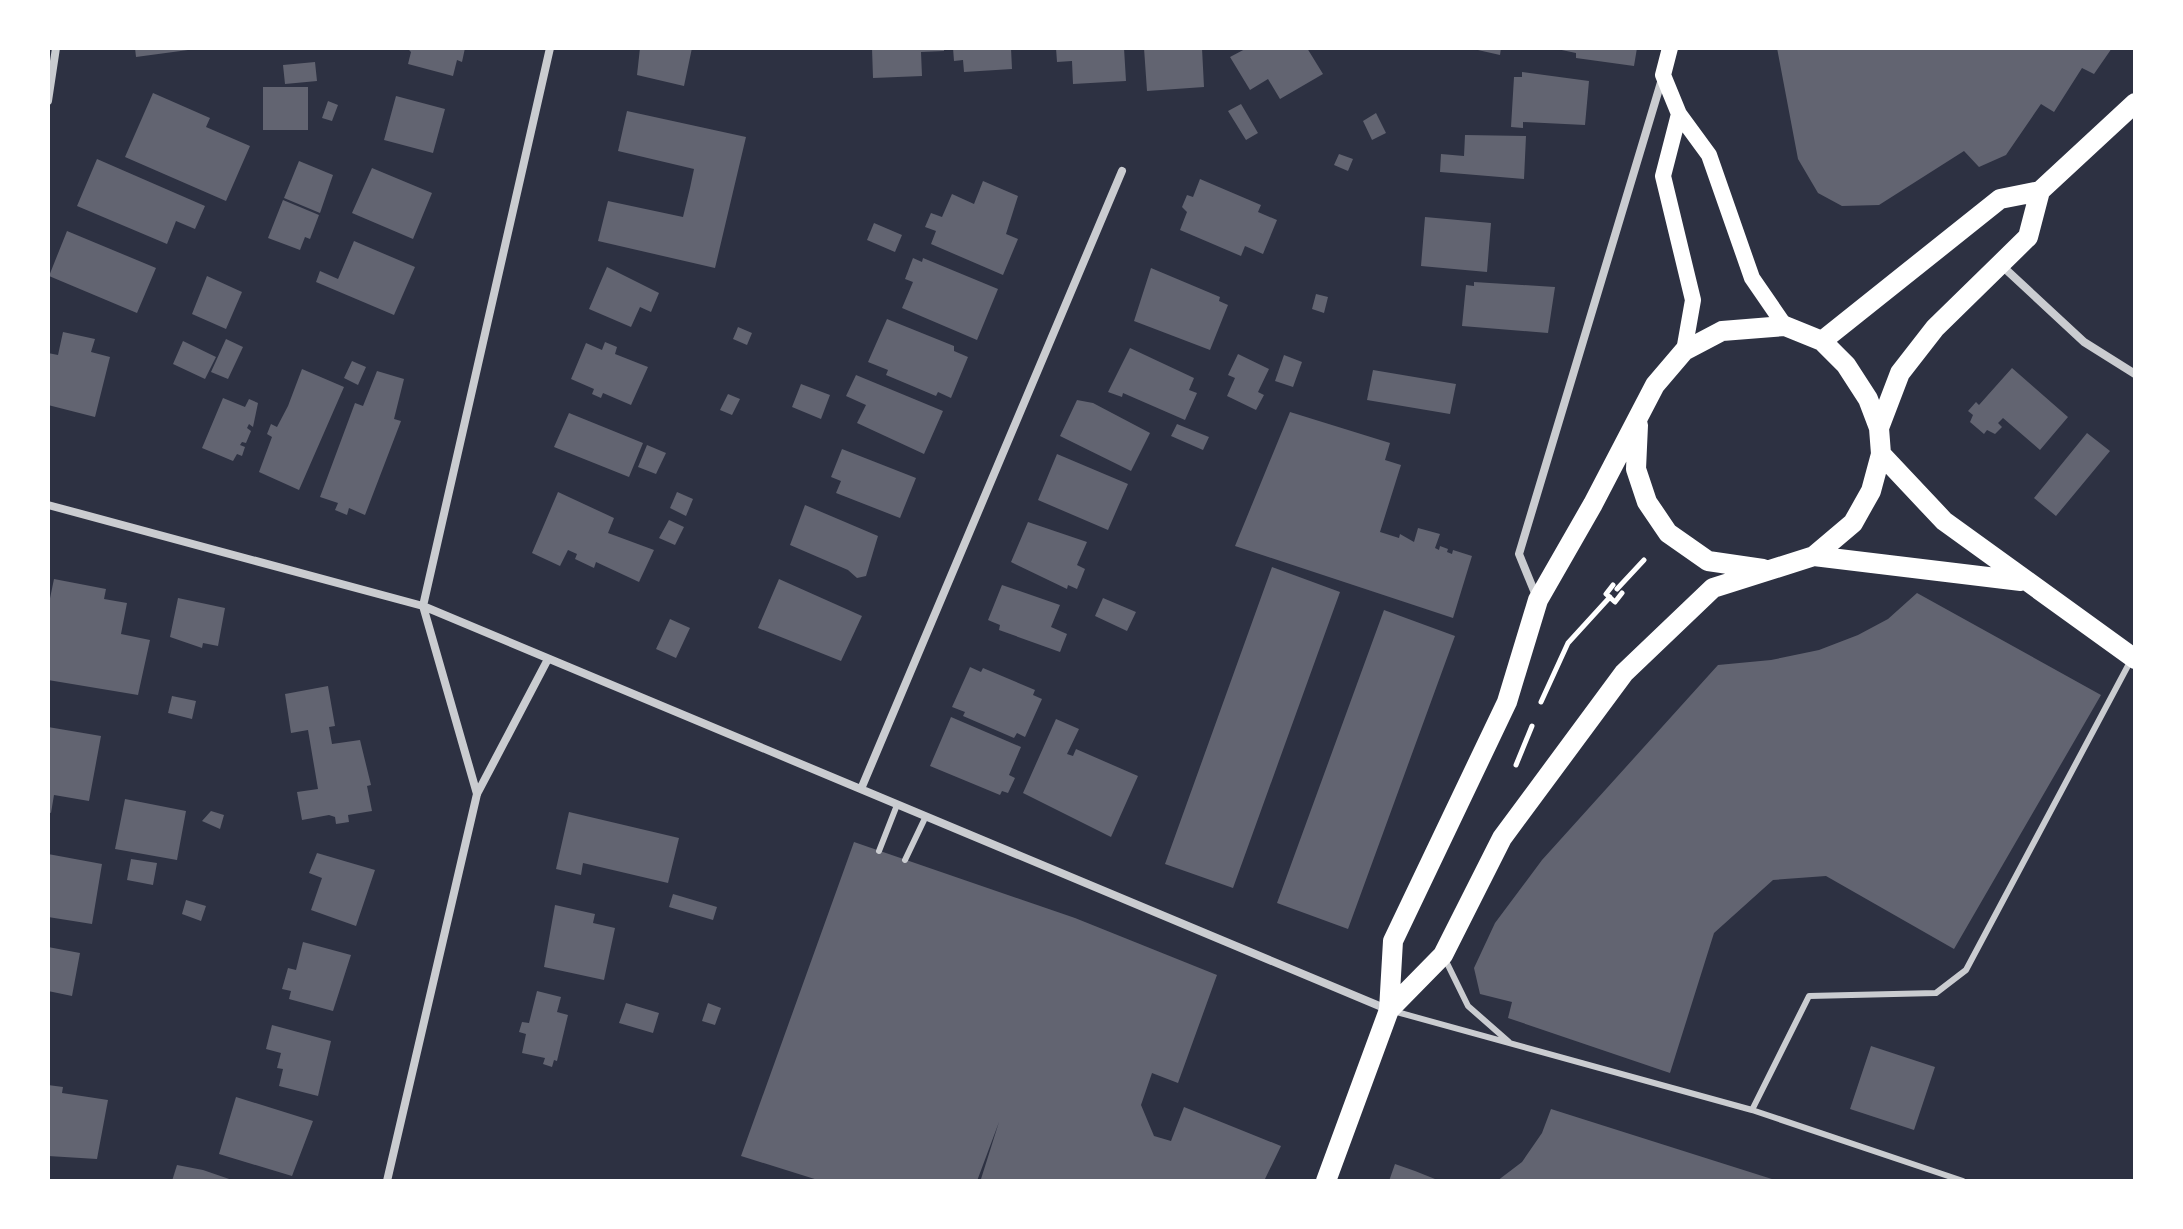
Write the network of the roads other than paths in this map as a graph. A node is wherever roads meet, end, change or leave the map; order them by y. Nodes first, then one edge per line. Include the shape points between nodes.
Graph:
1 (56, 48) edge
2 (550, 48) edge
3 (1670, 48) edge
4 (1663, 75) junction
5 (48, 101) edge
6 (2135, 103) edge
7 (1679, 114) junction
8 (1122, 171) dead end
9 (2040, 191) junction
10 (2000, 264) junction
11 (1785, 326) junction
12 (1822, 341) junction
13 (1684, 351) junction
14 (2135, 374) edge
15 (1638, 420) junction
16 (1879, 428) junction
17 (1881, 454) junction
18 (48, 505) edge
19 (1814, 556) junction
20 (1766, 570) junction
21 (2025, 582) junction
22 (1538, 600) junction
23 (423, 606) junction
24 (2134, 658) edge
25 (548, 659) junction
26 (861, 789) junction
27 (477, 794) junction
28 (897, 805) junction
29 (926, 816) junction
30 (879, 851) dead end
31 (905, 860) dead end
32 (1443, 955) junction
33 (1389, 1010) junction
34 (1512, 1044) junction
35 (1752, 1110) junction
36 (387, 1181) edge
37 (1326, 1181) edge
38 (1963, 1181) edge

1 - 5 street
2 - 23 street
3 - 4 main road
4 - 7 main road
4 - 22 street via 1519,554
6 - 9 main road
7 - 11 main road via 1709,155 1752,278
7 - 13 main road via 1663,176 1693,300
8 - 26 street
9 - 10 main road via 2028,237
9 - 12 main road via 2000,199
10 - 14 street via 2084,342
10 - 16 main road via 1938,323 1900,373
11 - 12 main road
11 - 13 main road via 1722,331
12 - 16 main road via 1846,365
13 - 15 main road via 1655,385
15 - 20 main road via 1636,469 1647,502 1668,533 1708,561
15 - 22 main road
16 - 17 main road
17 - 19 main road via 1871,491 1853,523
17 - 21 main road via 1944,521
18 - 23 street
19 - 20 main road
19 - 21 main road
20 - 32 main road via 1713,588 1624,673 1502,838
21 - 24 main road
22 - 33 main road via 1507,702 1393,941
23 - 25 street
23 - 27 street
24 - 35 lane via 1966,970 1936,993 1809,996
25 - 26 street
25 - 27 street
26 - 28 street
27 - 36 street
28 - 29 street
28 - 30 lane
29 - 31 lane
29 - 33 street
32 - 33 main road
32 - 34 lane via 1468,1006
33 - 34 lane
33 - 37 main road
34 - 35 lane
35 - 38 lane

